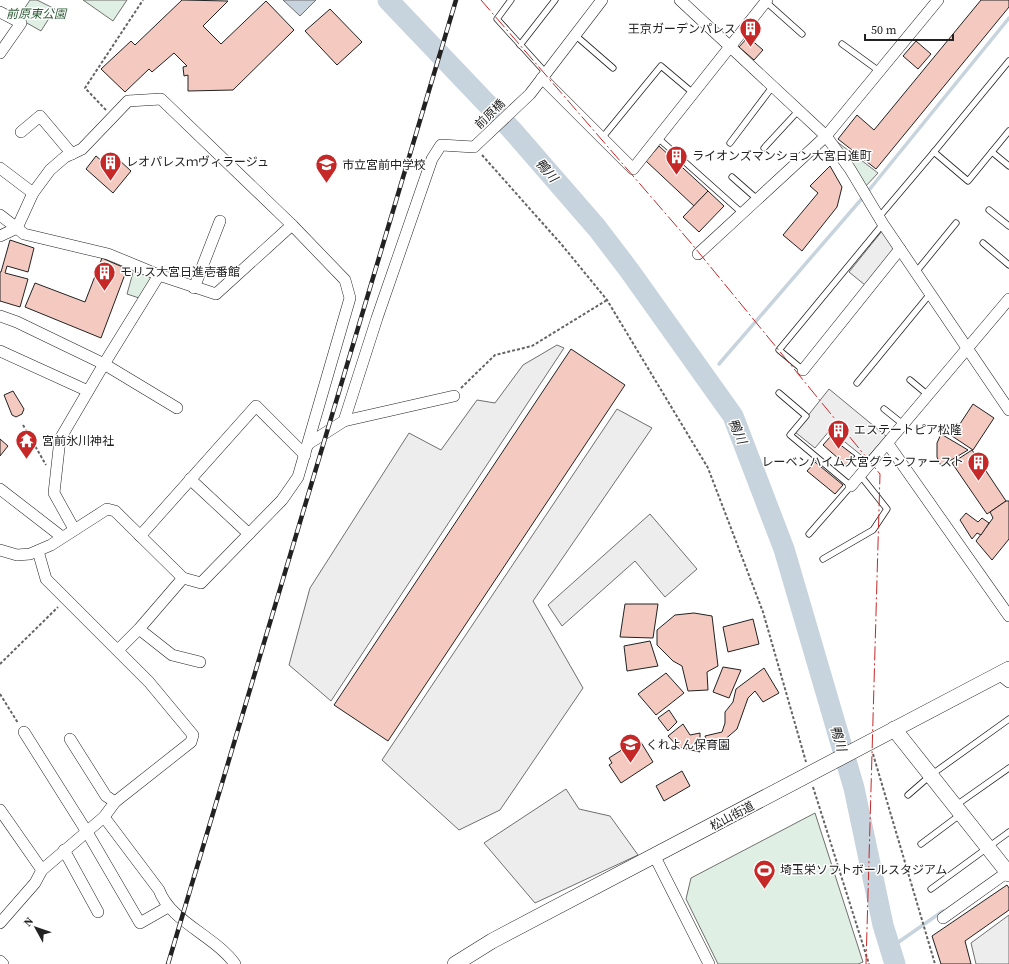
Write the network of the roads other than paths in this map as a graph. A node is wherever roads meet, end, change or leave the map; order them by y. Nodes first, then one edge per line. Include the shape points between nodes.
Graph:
1 (511, 0) edge
2 (555, 0) edge
3 (602, 0) edge
4 (680, 0) edge
5 (765, 0) edge
6 (938, 0) edge
7 (0, 12) edge
8 (802, 34) dead end
9 (575, 35) junction
10 (842, 44) dead end
11 (520, 45) junction
12 (730, 46) junction
13 (0, 53) edge
14 (1009, 61) edge
15 (613, 68) dead end
16 (879, 71) junction
17 (544, 76) junction
18 (773, 86) junction
19 (693, 93) junction
20 (799, 110) junction
21 (1009, 131) edge
22 (21, 132) dead end
23 (826, 136) junction
24 (602, 138) junction
25 (658, 138) junction
26 (730, 143) dead end
27 (764, 148) dead end
28 (934, 152) junction
29 (992, 152) junction
30 (72, 154) junction
31 (1009, 166) edge
32 (0, 168) edge
33 (732, 177) dead end
34 (33, 193) junction
35 (757, 200) junction
36 (989, 210) dead end
37 (742, 213) junction
38 (0, 215) edge
39 (881, 220) junction
40 (220, 221) dead end
41 (956, 223) dead end
42 (292, 225) junction
43 (1009, 226) edge
44 (17, 228) junction
45 (0, 236) edge
46 (983, 244) dead end
47 (900, 249) junction
48 (698, 254) dead end
49 (1009, 264) edge
50 (916, 272) junction
51 (159, 275) junction
52 (194, 288) junction
53 (930, 294) junction
54 (1009, 299) edge
55 (0, 316) edge
56 (967, 348) junction
57 (0, 351) edge
58 (104, 364) junction
59 (803, 370) joint
60 (910, 380) dead end
61 (857, 383) dead end
62 (88, 391) junction
63 (779, 393) dead end
64 (928, 395) junction
65 (454, 396) road end
66 (1007, 404) edge
67 (177, 408) dead end
68 (884, 409) dead end
69 (344, 422) junction
70 (904, 425) junction
71 (308, 444) junction
72 (888, 444) junction
73 (305, 455) junction
74 (860, 475) junction
75 (190, 480) junction
76 (851, 486) junction
77 (0, 489) edge
78 (74, 529) junction
79 (249, 534) junction
80 (810, 534) dead end
81 (140, 536) junction
82 (62, 537) junction
83 (0, 550) edge
84 (38, 551) junction
85 (823, 559) dead end
86 (183, 578) junction
87 (1009, 616) edge
88 (139, 629) junction
89 (118, 650) junction
90 (200, 662) dead end
91 (1006, 675) edge
92 (1009, 719) edge
93 (894, 729) junction
94 (24, 732) road end
95 (70, 739) dead end
96 (1009, 768) edge
97 (931, 775) junction
98 (908, 795) dead end
99 (115, 802) junction
100 (0, 810) edge
101 (958, 810) junction
102 (104, 817) junction
103 (87, 832) junction
104 (1009, 832) edge
105 (921, 844) dead end
106 (988, 847) junction
107 (64, 850) junction
108 (655, 857) junction
109 (42, 870) junction
110 (1008, 872) edge
111 (931, 889) dead end
112 (168, 906) junction
113 (98, 912) dead end
114 (943, 918) dead end
115 (0, 923) edge
116 (0, 961) edge
117 (3, 964) edge
118 (235, 964) edge
119 (455, 964) edge
120 (709, 964) edge

1 - 11 lane via 497,19
2 - 11 lane
3 - 9 street, 前原橋
4 - 12 street
5 - 8 lane
5 - 12 street
6 - 16 street
7 - 13 street via 20,23
9 - 15 lane
9 - 17 street, 前原橋
10 - 16 lane
11 - 17 lane
12 - 18 street
12 - 19 street
14 - 28 lane
16 - 23 street
17 - 24 street
17 - 69 street, 前原橋 via 476,145 441,145 432,159
18 - 20 street
18 - 26 lane
19 - 24 lane via 661,66
19 - 25 street
20 - 23 street
20 - 27 lane
21 - 29 lane
22 - 30 street via 40,116
23 - 35 street
23 - 39 street via 850,169
24 - 25 street via 633,169
25 - 37 lane
28 - 29 lane via 968,181
28 - 39 lane
29 - 31 lane
30 - 34 street via 50,170
30 - 42 street via 82,149 128,100 161,99
32 - 34 street
33 - 35 lane
34 - 44 street
35 - 37 street
36 - 43 lane
37 - 48 street
38 - 44 street
39 - 47 street
39 - 59 lane via 780,350
40 - 52 street
41 - 50 lane
42 - 52 street via 216,294
42 - 71 street via 345,280 350,298
44 - 45 street
44 - 51 street via 24,234 108,254
46 - 49 lane
47 - 50 street
47 - 59 street
50 - 53 street
51 - 52 street
51 - 58 street
53 - 56 street
53 - 61 lane
54 - 56 street
55 - 58 street
56 - 64 street
56 - 66 street
57 - 62 street
58 - 62 street
58 - 67 street
60 - 64 lane
62 - 78 street via 60,439 54,493
63 - 76 lane via 806,416 790,435
64 - 70 street
65 - 69 street
68 - 70 lane
69 - 71 street
70 - 72 street
71 - 73 street
72 - 74 street
72 - 87 street
73 - 75 street via 256,406
73 - 79 street via 298,477 282,500
74 - 76 street
74 - 85 lane via 887,509 873,530
75 - 79 street
75 - 81 street
76 - 80 lane
77 - 82 street
78 - 81 street via 107,509 115,511
78 - 82 street
79 - 86 street via 201,583
81 - 86 street
82 - 84 street
83 - 84 street via 17,555
84 - 89 street via 46,579
86 - 88 street
88 - 89 street
88 - 90 street via 172,655
89 - 99 street via 149,682 193,735 191,742
91 - 93 main road, 松山街道
92 - 97 lane
93 - 97 main road
93 - 108 main road, 松山街道
94 - 103 street
95 - 99 street via 106,796
96 - 101 lane
97 - 98 lane
97 - 101 main road
99 - 102 street
100 - 109 street
101 - 105 lane
101 - 106 main road
102 - 103 street
102 - 112 street via 159,890 162,900
103 - 107 street
103 - 112 street via 140,922
104 - 106 lane
106 - 110 main road
106 - 111 lane
107 - 109 street
107 - 113 street
108 - 119 main road, 松山街道 via 492,941
108 - 120 street
109 - 115 street
110 - 114 street
112 - 118 street
116 - 117 street

